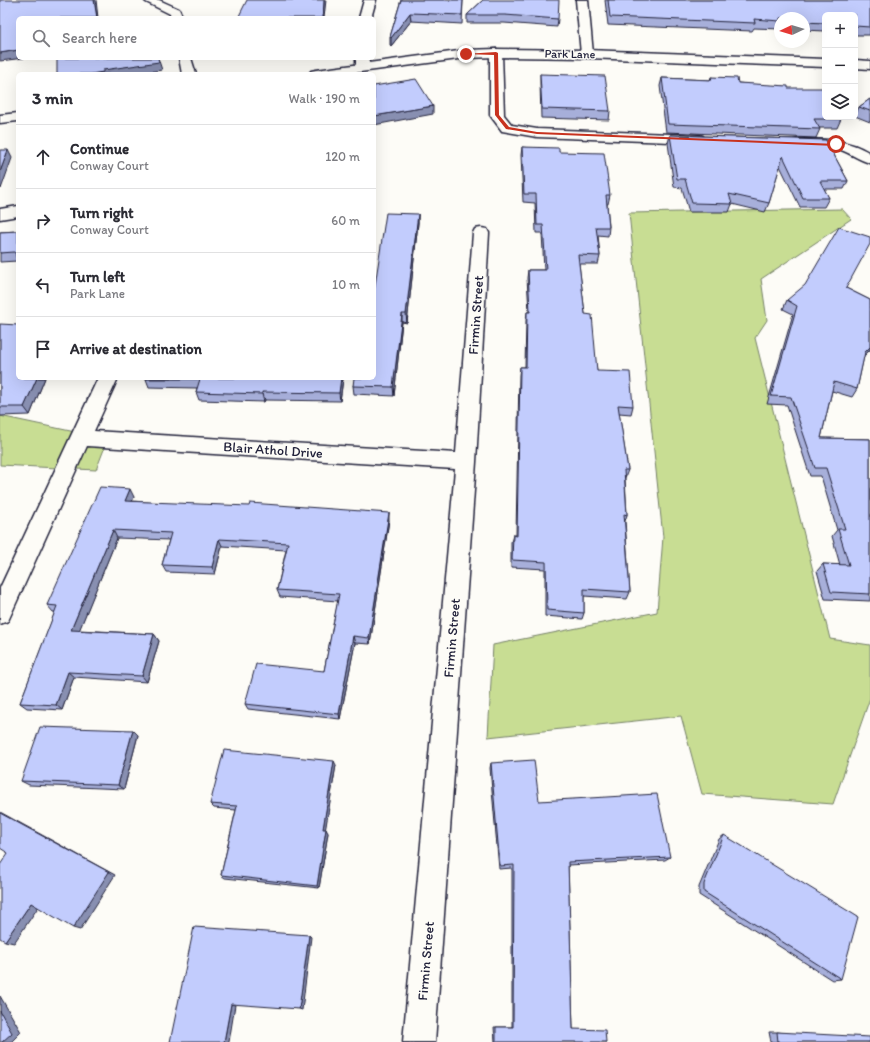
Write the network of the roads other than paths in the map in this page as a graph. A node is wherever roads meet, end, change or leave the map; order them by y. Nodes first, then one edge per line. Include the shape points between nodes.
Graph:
1 (150, 0) edge
2 (370, 0) edge
3 (582, 0) edge
4 (176, 16) edge
5 (366, 16) edge
6 (496, 53) junction
7 (587, 54) junction
8 (186, 60) edge
9 (363, 63) edge
10 (822, 63) edge
11 (858, 64) edge
12 (870, 65) edge
13 (188, 72) edge
14 (325, 72) edge
15 (16, 117) edge
16 (0, 120) edge
17 (710, 140) edge
18 (789, 143) edge
19 (863, 151) edge
20 (16, 211) edge
21 (0, 214) edge
22 (481, 233) dead end
23 (107, 380) edge
24 (81, 438) junction
25 (466, 462) junction
26 (0, 613) edge
27 (419, 1042) edge

1 - 4 street via 175,12
2 - 5 street
3 - 7 street
6 - 7 street, Park Lane
6 - 9 street, Park Lane
6 - 17 street via 497,115 508,128 537,133
7 - 10 street, Park Lane
8 - 13 street
9 - 14 street, Park Lane
11 - 12 street
15 - 16 street
18 - 19 street via 836,144
20 - 21 street
22 - 25 street, Firmin Street
23 - 24 street
24 - 25 street, Blair Athol Drive
24 - 26 street
25 - 27 street, Firmin Street

